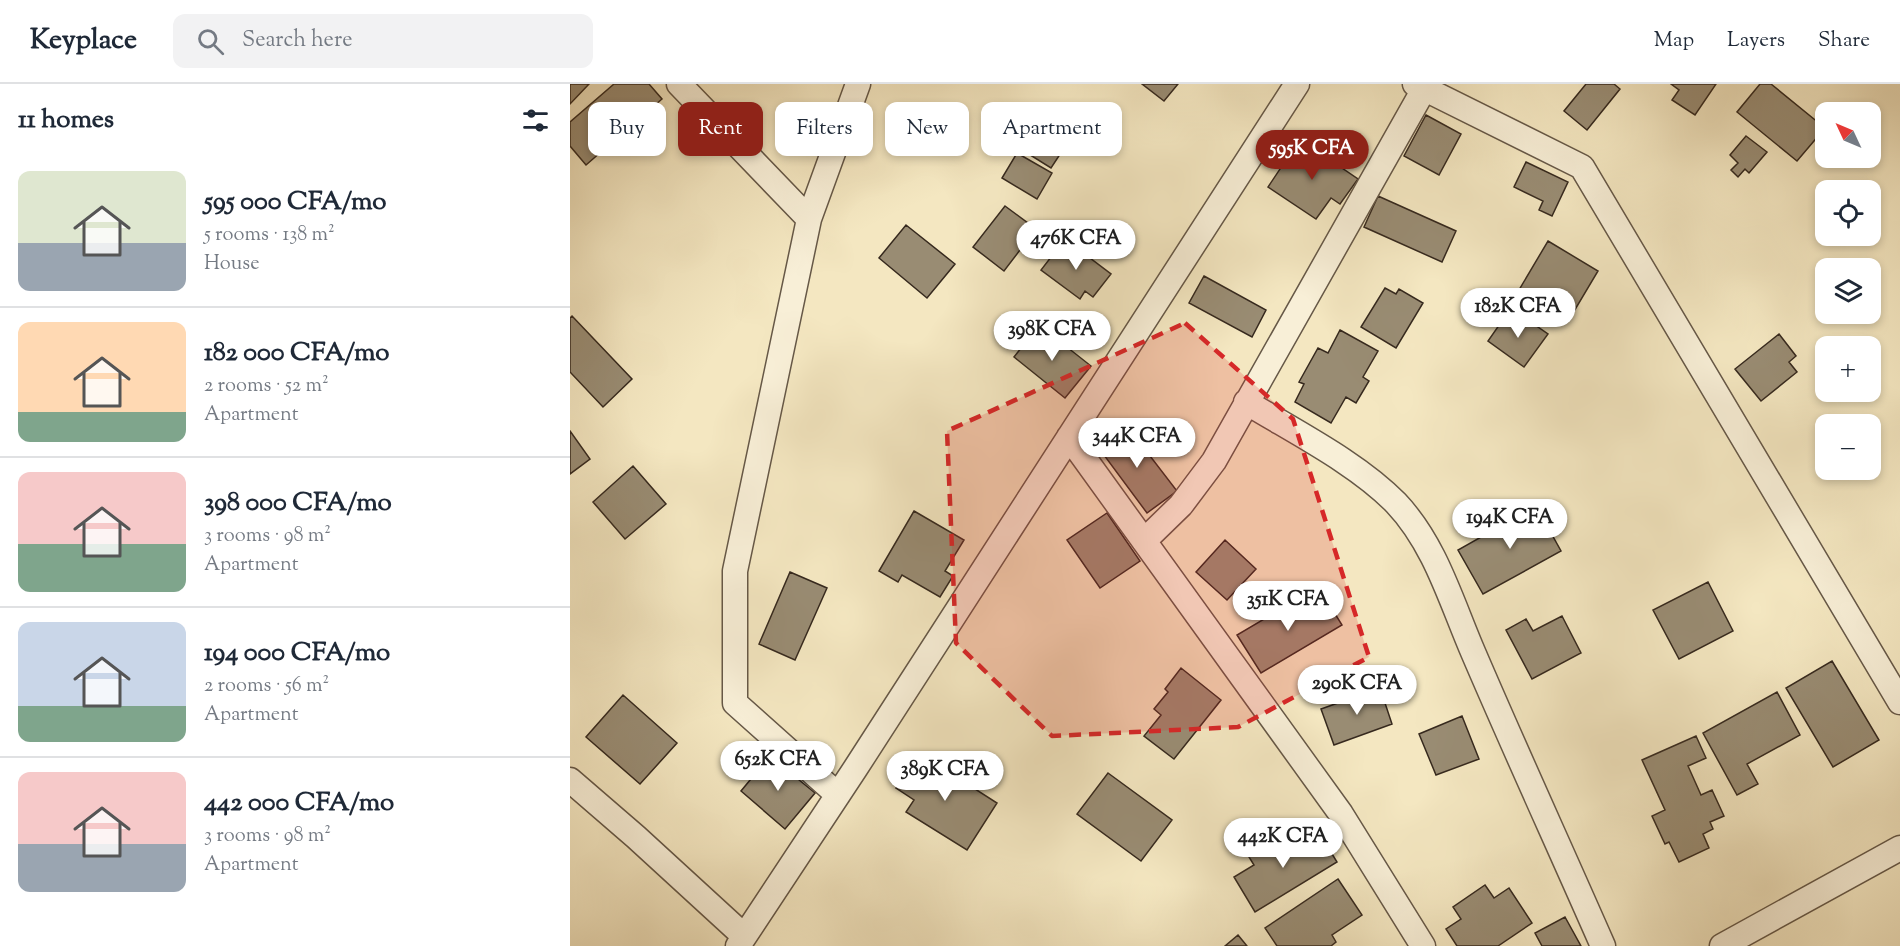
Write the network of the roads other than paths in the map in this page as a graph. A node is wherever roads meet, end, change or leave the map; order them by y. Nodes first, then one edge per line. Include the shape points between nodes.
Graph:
1 (679, 84) edge
2 (858, 84) edge
3 (1298, 84) edge
4 (1420, 86) edge
5 (808, 219) junction
6 (1246, 402) junction
7 (1069, 437) junction
8 (1144, 541) junction
9 (1900, 702) edge
10 (570, 780) edge
11 (838, 795) junction
12 (1900, 848) edge
13 (741, 941) edge
14 (1423, 946) edge
15 (1603, 946) edge
16 (1722, 946) edge

1 - 5 street
2 - 5 street
3 - 7 street
4 - 6 street
4 - 9 street via 1582,166
5 - 11 street via 735,571 735,703
6 - 8 street via 1214,461 1181,505
6 - 15 street via 1370,478 1398,505 1421,538 1441,573
7 - 8 street
7 - 11 street
8 - 14 street via 1341,814
10 - 13 street via 636,837
11 - 13 street
12 - 16 street

